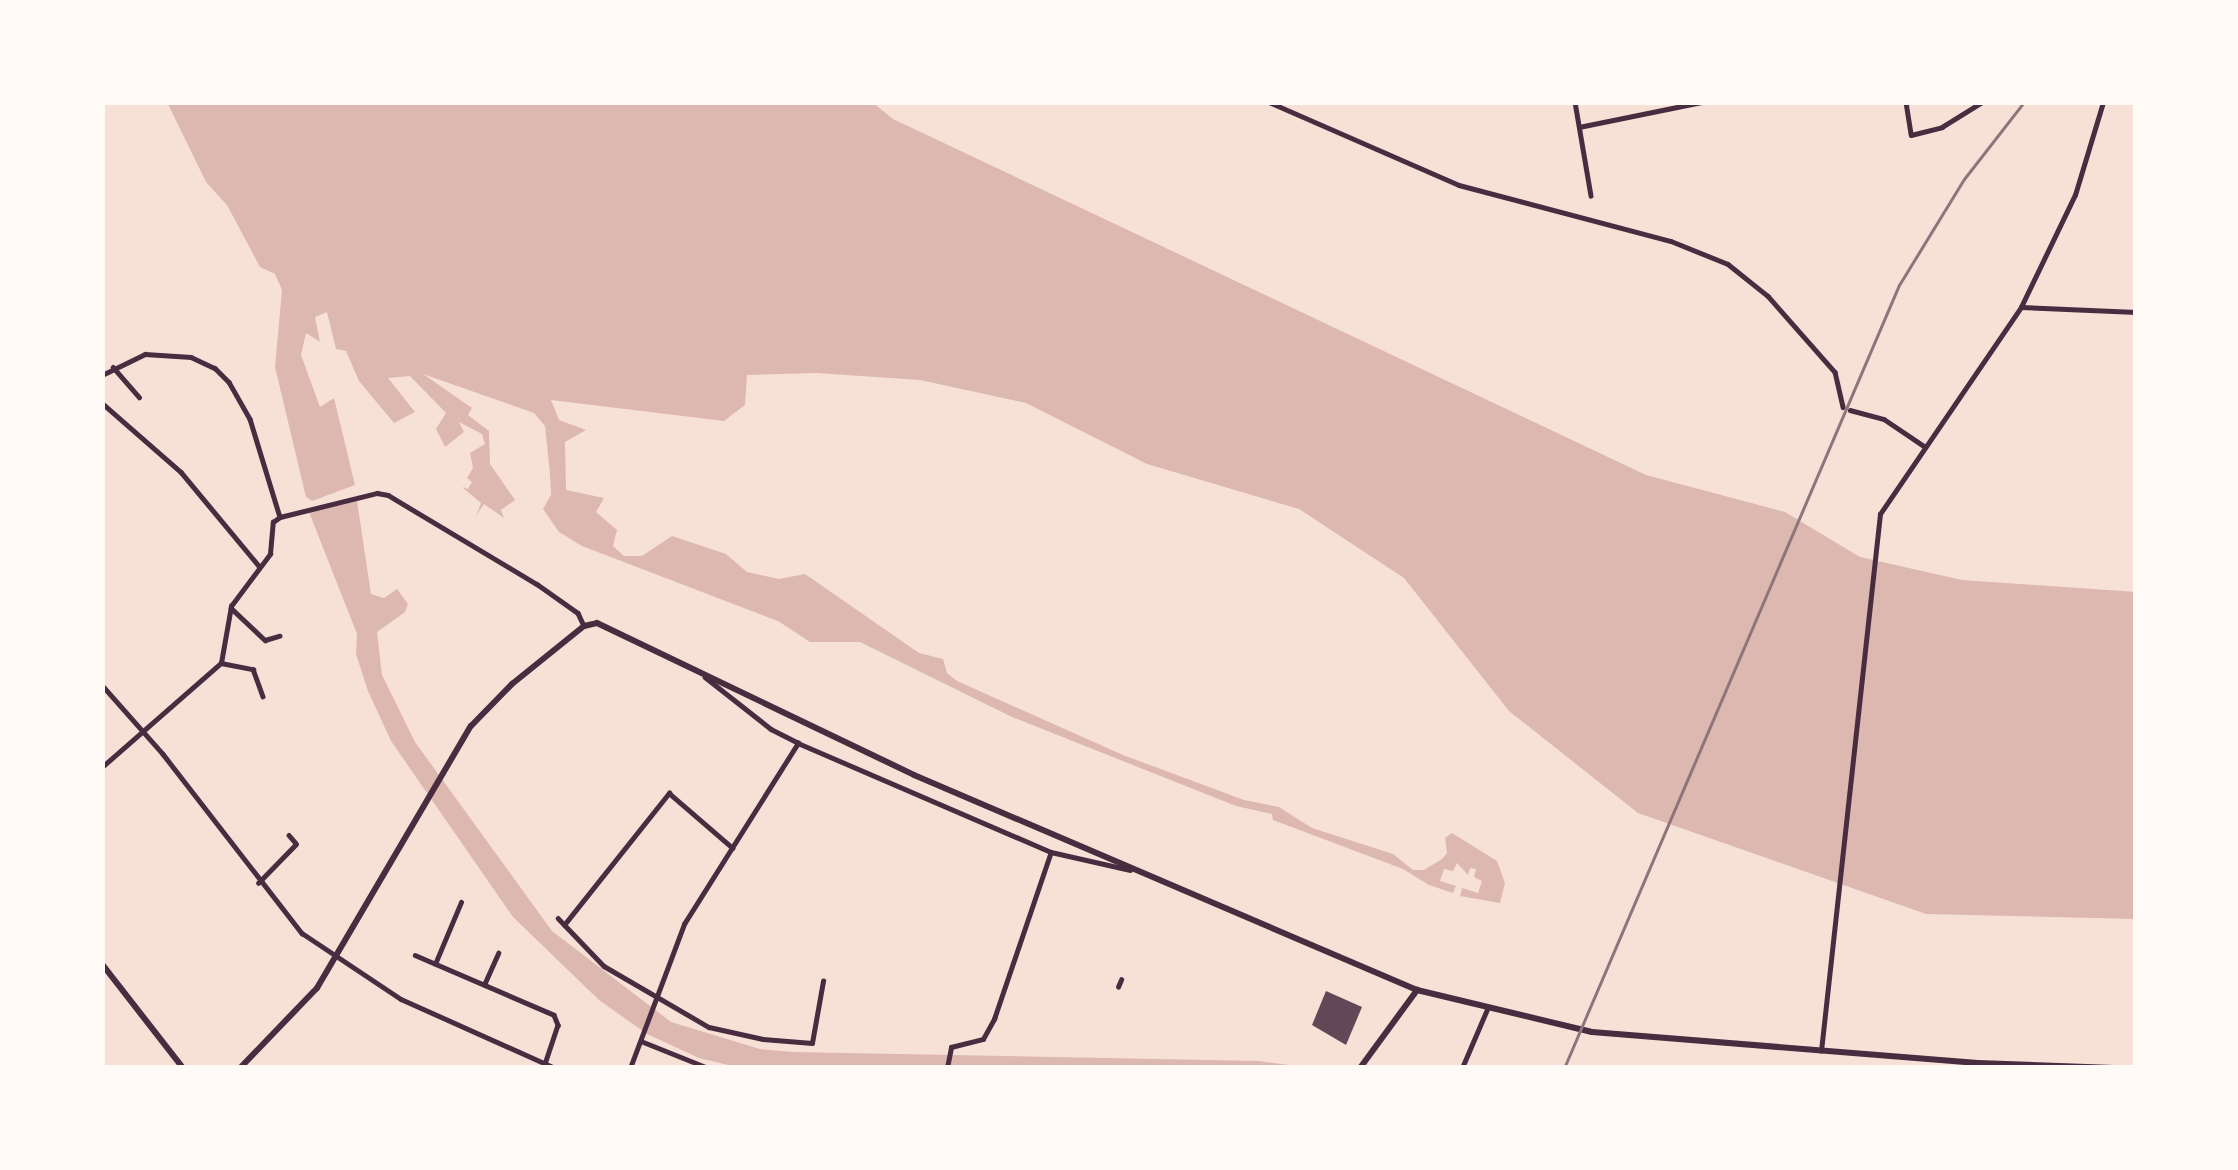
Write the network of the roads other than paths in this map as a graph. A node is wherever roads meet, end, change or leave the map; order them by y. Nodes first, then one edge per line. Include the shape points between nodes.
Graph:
1 (1269, 102) edge
2 (1575, 102) edge
3 (1702, 102) edge
4 (1906, 102) edge
5 (1982, 102) edge
6 (2103, 102) edge
7 (1580, 127) junction
8 (1592, 196) dead end
9 (2021, 307) junction
10 (2136, 312) edge
11 (113, 367) junction
12 (102, 375) edge
13 (139, 397) dead end
14 (102, 403) edge
15 (1925, 446) junction
16 (280, 517) junction
17 (259, 566) junction
18 (231, 608) junction
19 (584, 626) junction
20 (279, 636) dead end
21 (221, 663) junction
22 (703, 672) junction
23 (102, 685) edge
24 (263, 696) dead end
25 (140, 730) junction
26 (798, 743) junction
27 (102, 767) edge
28 (289, 836) dead end
29 (734, 848) junction
30 (1051, 852) junction
31 (1136, 869) junction
32 (259, 884) junction
33 (461, 902) dead end
34 (557, 918) dead end
35 (564, 925) junction
36 (498, 953) dead end
37 (415, 956) dead end
38 (335, 958) junction
39 (102, 964) edge
40 (435, 964) junction
41 (823, 981) dead end
42 (484, 985) junction
43 (1417, 990) junction
44 (655, 1002) junction
45 (1488, 1007) junction
46 (640, 1038) junction
47 (1821, 1052) junction
48 (545, 1064) junction
49 (183, 1068) edge
50 (240, 1068) edge
51 (555, 1068) edge
52 (630, 1068) edge
53 (708, 1068) edge
54 (947, 1068) edge
55 (1360, 1068) edge
56 (1462, 1068) edge
57 (2114, 1068) edge

1 - 15 street via 1460,185 1728,264 1835,372 1846,409 1884,419
2 - 7 street
3 - 7 street
4 - 5 street via 1911,135
6 - 9 street via 2075,195
7 - 8 street
9 - 10 street
9 - 15 street
11 - 12 street
11 - 13 street
11 - 16 street via 146,354 191,357 215,368 250,419
14 - 17 street via 181,472
15 - 47 street via 1880,514
16 - 17 street
16 - 19 street via 377,493 397,500 537,584
17 - 18 street
18 - 20 street via 265,640
18 - 21 street
19 - 22 street via 615,628
19 - 38 street via 500,694 444,770
21 - 24 street via 253,669
21 - 25 street
22 - 26 street
22 - 31 street via 807,727
23 - 25 street
25 - 27 street
25 - 32 street
26 - 29 street
26 - 30 street
28 - 32 street via 296,844
29 - 35 street via 670,793
29 - 44 street via 684,924
30 - 31 street
30 - 54 street via 994,1019 983,1039 951,1047
31 - 43 street
32 - 38 street
33 - 40 street
34 - 35 street
35 - 44 street
36 - 42 street
37 - 40 street
38 - 48 street
38 - 50 street via 296,1014
39 - 49 street
40 - 42 street
41 - 44 street via 812,1043 709,1027
42 - 48 street via 558,1020
43 - 45 street
43 - 55 street
44 - 46 street
45 - 47 street via 1592,1032
45 - 56 street
46 - 52 street
46 - 53 street
47 - 57 street
48 - 51 street

